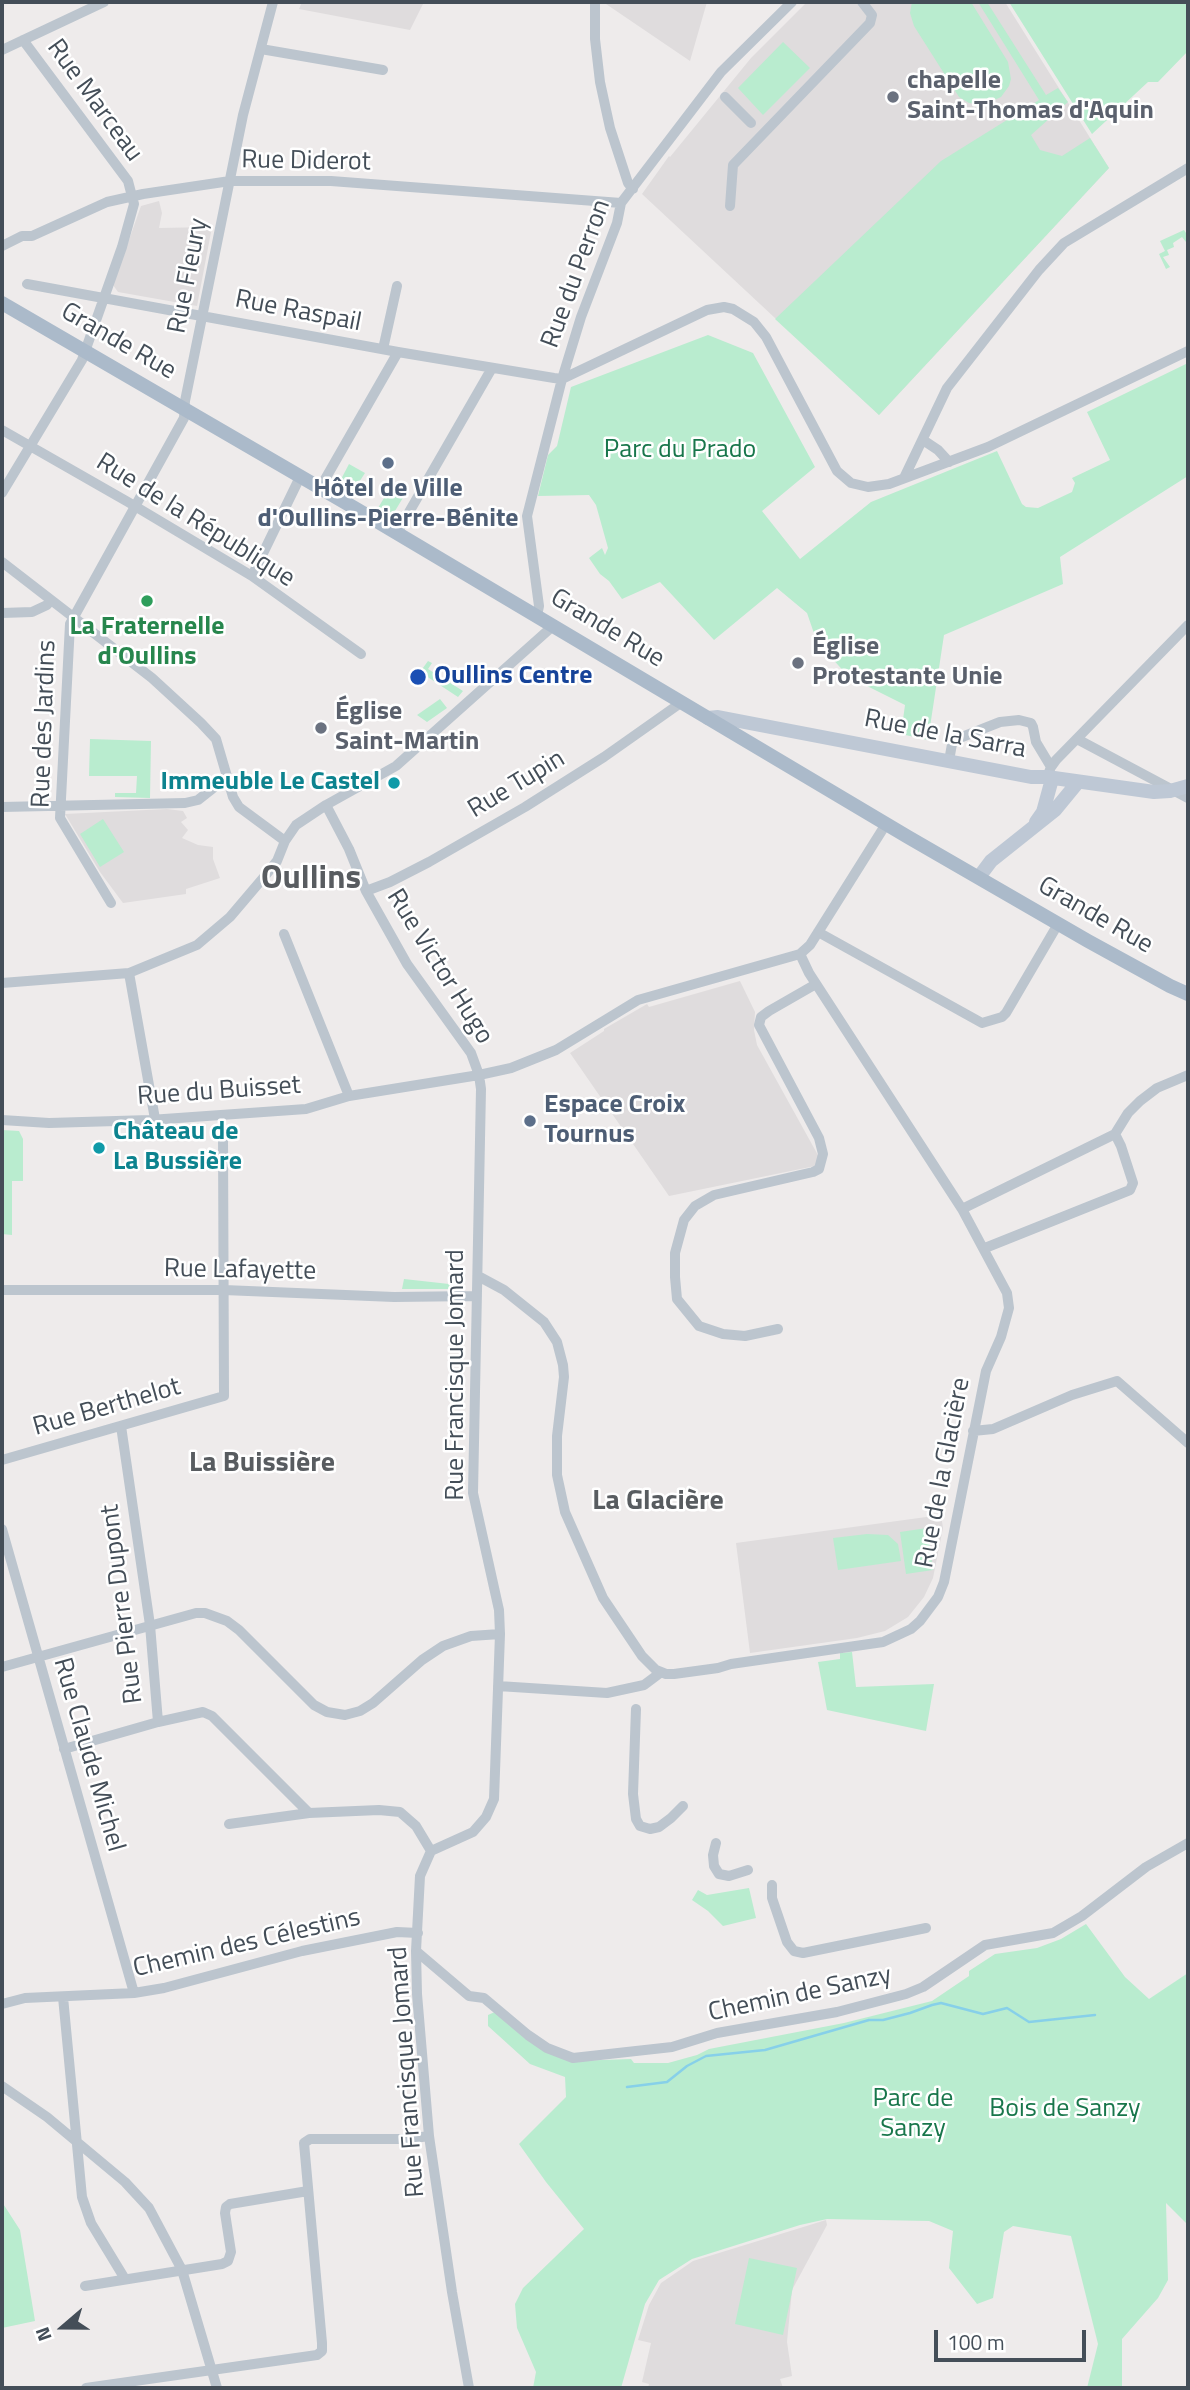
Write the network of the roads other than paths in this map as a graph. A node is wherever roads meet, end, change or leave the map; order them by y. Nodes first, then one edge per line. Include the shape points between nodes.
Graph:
1 (104, 2) edge
2 (273, 2) edge
3 (595, 2) edge
4 (792, 2) edge
5 (862, 2) edge
6 (23, 40) junction
7 (261, 49) junction
8 (2, 50) edge
9 (383, 70) dead end
10 (726, 97) dead end
11 (757, 128) junction
12 (1188, 168) edge
13 (230, 181) junction
14 (633, 189) junction
15 (132, 196) junction
16 (621, 203) junction
17 (730, 206) dead end
18 (2, 246) edge
19 (27, 284) dead end
20 (397, 286) dead end
21 (103, 297) junction
22 (2, 303) edge
23 (203, 316) junction
24 (383, 349) junction
25 (85, 351) junction
26 (1188, 351) edge
27 (398, 352) junction
28 (571, 352) junction
29 (594, 363) junction
30 (492, 368) junction
31 (562, 379) junction
32 (185, 409) junction
33 (2, 430) edge
34 (923, 440) junction
35 (31, 446) junction
36 (949, 462) junction
37 (300, 477) junction
38 (904, 478) junction
39 (320, 488) junction
40 (2, 494) edge
41 (136, 507) junction
42 (397, 533) junction
43 (2, 562) edge
44 (251, 576) junction
45 (51, 600) junction
46 (2, 613) edge
47 (537, 616) junction
48 (73, 618) junction
49 (554, 625) junction
50 (1188, 625) edge
51 (361, 654) dead end
52 (682, 702) junction
53 (708, 718) junction
54 (1077, 739) junction
55 (949, 761) junction
56 (1050, 774) junction
57 (1078, 782) junction
58 (229, 783) junction
59 (1182, 788) edge
60 (1188, 798) edge
61 (326, 805) junction
62 (60, 806) junction
63 (2, 807) edge
64 (886, 824) junction
65 (1031, 829) junction
66 (285, 841) junction
67 (979, 877) junction
68 (366, 891) junction
69 (111, 902) dead end
70 (1058, 924) junction
71 (818, 932) junction
72 (284, 934) dead end
73 (800, 954) junction
74 (129, 974) junction
75 (2, 983) edge
76 (817, 985) junction
77 (1188, 994) edge
78 (479, 1075) junction
79 (1188, 1075) edge
80 (349, 1096) junction
81 (155, 1119) junction
82 (2, 1120) edge
83 (1115, 1134) junction
84 (223, 1136) dead end
85 (962, 1209) junction
86 (985, 1248) junction
87 (478, 1276) junction
88 (2, 1290) edge
89 (224, 1290) junction
90 (477, 1296) junction
91 (778, 1329) dead end
92 (121, 1426) junction
93 (973, 1431) junction
94 (1188, 1443) edge
95 (2, 1460) edge
96 (2, 1529) edge
97 (150, 1626) junction
98 (500, 1634) junction
99 (38, 1657) junction
100 (2, 1667) edge
101 (660, 1673) junction
102 (498, 1686) junction
103 (636, 1709) dead end
104 (158, 1722) junction
105 (64, 1749) junction
106 (683, 1805) dead end
107 (309, 1813) junction
108 (229, 1824) dead end
109 (716, 1843) dead end
110 (1188, 1843) edge
111 (431, 1851) junction
112 (748, 1870) dead end
113 (772, 1885) dead end
114 (926, 1928) dead end
115 (418, 1933) junction
116 (416, 1951) junction
117 (134, 1993) junction
118 (64, 1997) junction
119 (2, 2004) edge
120 (2, 2086) edge
121 (429, 2136) junction
122 (77, 2144) junction
123 (308, 2191) junction
124 (182, 2270) junction
125 (125, 2279) junction
126 (85, 2286) dead end
127 (212, 2371) junction
128 (86, 2388) edge
129 (217, 2388) edge
130 (469, 2388) edge

1 - 6 street
2 - 7 street, Rue Fleury
3 - 14 street via 600,82 610,128
4 - 14 street, Rue du Perron via 721,72
5 - 11 street via 872,15 870,23
6 - 8 street
6 - 15 street, Rue Marceau via 128,181
7 - 9 street
7 - 13 street, Rue Fleury
10 - 11 street
11 - 17 street via 733,165
12 - 34 street via 1064,243 947,388
13 - 15 street, Rue Diderot
13 - 16 street, Rue Diderot via 345,182
13 - 23 street, Rue Fleury
14 - 16 street, Rue du Perron
15 - 18 street, Rue Diderot
15 - 21 street, Rue Marceau via 130,219
16 - 28 street, Rue du Perron
19 - 21 street, Rue Raspail
20 - 24 street
21 - 23 street, Rue Raspail
21 - 25 street, Rue Marceau
22 - 25 main road, Grande Rue
23 - 24 street, Rue Raspail
23 - 32 street, Rue Fleury
24 - 27 street, Rue Raspail
25 - 32 main road, Grande Rue
25 - 35 street, Rue Marceau
26 - 36 street
27 - 30 street, Rue Raspail
27 - 39 street
28 - 29 street via 580,362
28 - 31 street, Rue du Perron
29 - 31 street
29 - 38 street via 707,310 733,309 766,337 829,461 842,476 868,487
30 - 31 street, Rue Raspail
30 - 42 street
31 - 47 street, Rue du Perron via 527,516
32 - 37 main road, Grande Rue
32 - 41 street, Rue Fleury via 179,429
33 - 35 street, Rue de la République
34 - 36 street
34 - 38 street
35 - 40 street, Rue Marceau
35 - 41 street, Rue de la République
36 - 38 street
37 - 39 main road, Grande Rue
37 - 44 street
39 - 42 main road, Grande Rue
41 - 44 street, Rue de la République
41 - 48 street, Rue Fleury
42 - 47 main road, Grande Rue
43 - 45 street
44 - 51 street, Rue de la République
45 - 46 street via 32,612
45 - 48 street
47 - 49 main road, Grande Rue
48 - 58 street via 152,678 201,723 216,739
48 - 62 street, Rue des Jardins via 68,634
49 - 52 main road, Grande Rue
49 - 61 street via 396,766
50 - 54 street
52 - 53 main road, Grande Rue
52 - 68 street, Rue Tupin via 526,807 429,862
53 - 55 street, Rue de la Sarra
53 - 64 main road, Grande Rue
54 - 56 street
54 - 59 street
55 - 56 street, Rue de la Sarra via 1031,777
55 - 56 street via 957,739 1000,722 1019,720 1033,727
56 - 57 street, Rue de la Sarra
56 - 65 street via 1043,812
57 - 59 street, Rue de la Sarra via 1154,792
57 - 65 street via 1055,810
58 - 62 street via 185,803
58 - 66 street via 239,807
59 - 60 street
61 - 66 street via 296,825
61 - 68 street, Rue Victor Hugo
62 - 63 street
62 - 69 street, Rue des Jardins via 60,818
64 - 67 main road, Grande Rue
64 - 71 street
65 - 67 street via 991,861
66 - 74 street via 277,861 220,926 197,945
67 - 70 main road, Grande Rue
68 - 78 street, Rue Victor Hugo via 407,964 471,1053
70 - 71 street via 1006,1013 982,1023
70 - 77 main road, Grande Rue
71 - 73 street
72 - 80 street
73 - 76 street, Rue de la Glacière
73 - 78 street, Rue du Buisset via 642,998 556,1050
74 - 75 street
74 - 81 street
76 - 85 street, Rue de la Glacière
76 - 91 street via 761,1017 758,1025 819,1138 823,1154 819,1169 714,1195 695,1206 684,1220 675,1253 677,1299 699,1326 745,1336
78 - 80 street, Rue du Buisset
78 - 87 street, Rue Francisque Jomard
79 - 83 street via 1140,1101
80 - 81 street, Rue du Buisset via 306,1109
81 - 82 street, Rue du Buisset
83 - 85 street
83 - 86 street via 1133,1183 1130,1190
84 - 89 street
85 - 86 street, Rue de la Glacière
86 - 93 street, Rue de la Glacière via 1007,1293 1009,1308 986,1371
87 - 90 street, Rue Francisque Jomard
87 - 101 street via 536,1315 556,1342 564,1377 557,1475 565,1512 603,1598 642,1656
88 - 89 street, Rue Lafayette
89 - 90 street, Rue Lafayette
89 - 92 street, Rue Berthelot via 224,1396
90 - 98 street, Rue Francisque Jomard via 473,1493 498,1601
92 - 95 street, Rue Berthelot
92 - 97 street, Rue Pierre Dupont
93 - 94 street via 993,1429 1117,1381
93 - 101 street, Rue de la Glacière via 944,1582 933,1605 911,1629 883,1642
96 - 99 street, Rue Claude Michel
97 - 98 street via 195,1613 215,1615 239,1630 314,1705 345,1715 373,1703 437,1649 471,1636
97 - 99 street
97 - 104 street, Rue Pierre Dupont
98 - 102 street, Rue Francisque Jomard
99 - 100 street
99 - 105 street, Rue Claude Michel
101 - 102 street, Rue de la Glacière via 644,1685 607,1693
102 - 111 street, Rue Francisque Jomard via 494,1799 474,1832
103 - 106 street via 636,1819 640,1826 659,1827
104 - 105 street, Rue Pierre Dupont
104 - 107 street via 203,1712 212,1716
105 - 117 street, Rue Claude Michel
107 - 108 street
107 - 111 street via 400,1811
109 - 112 street via 713,1856 719,1874
110 - 116 street, Chemin de Sanzy via 1053,1933 985,1945 923,1987 837,2012 717,2033 672,2047 573,2058 547,2048 484,1998 469,1996
111 - 115 street, Rue Francisque Jomard via 421,1876
113 - 114 street via 772,1898 794,1951 803,1953
115 - 116 street, Rue Francisque Jomard
115 - 117 street, Chemin des Célestins via 334,1944
116 - 121 street, Rue Francisque Jomard
117 - 118 street, Chemin des Célestins
118 - 119 street, Chemin des Célestins
118 - 122 street
120 - 122 street via 32,2104
121 - 123 street via 310,2139 304,2143
121 - 130 street, Rue Francisque Jomard
122 - 124 street via 143,2200
122 - 125 street via 82,2197 91,2223
123 - 124 street via 230,2204 225,2213 231,2252 228,2261
123 - 127 street via 322,2351 310,2357
124 - 125 street
124 - 127 street
125 - 126 street
127 - 128 street
127 - 129 street

